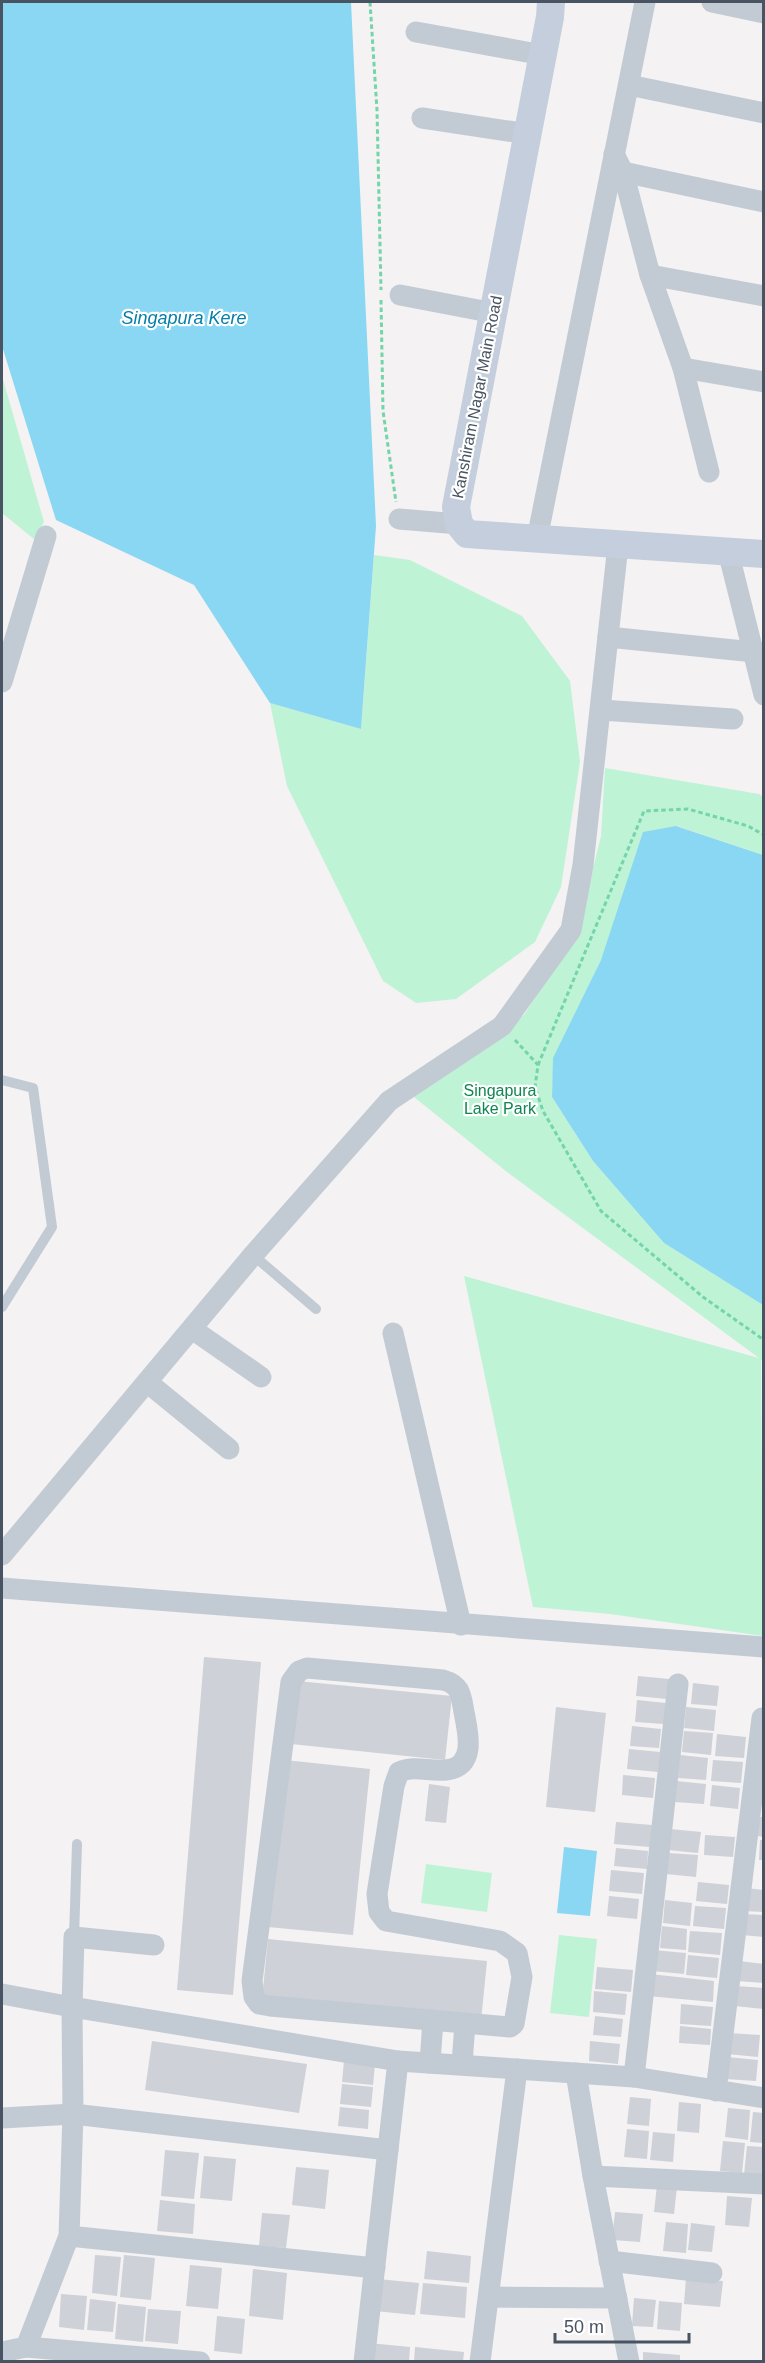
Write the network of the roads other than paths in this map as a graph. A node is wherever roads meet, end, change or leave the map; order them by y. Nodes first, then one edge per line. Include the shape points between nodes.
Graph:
1 (551, 2) edge
2 (645, 2) edge
3 (712, 2) edge
4 (764, 13) edge
5 (416, 32) dead end
6 (543, 55) junction
7 (629, 85) junction
8 (764, 113) edge
9 (422, 118) dead end
10 (528, 134) junction
11 (619, 163) junction
12 (764, 202) edge
13 (650, 275) junction
14 (400, 295) dead end
15 (764, 296) edge
16 (494, 313) junction
17 (683, 369) junction
18 (764, 382) edge
19 (709, 472) dead end
20 (399, 519) road end
21 (459, 524) junction
22 (46, 536) dead end
23 (537, 539) junction
24 (618, 545) junction
25 (728, 551) junction
26 (764, 554) edge
27 (608, 637) junction
28 (758, 653) edge
29 (2, 682) edge
30 (764, 694) edge
31 (601, 710) junction
32 (733, 719) dead end
33 (2, 1080) edge
34 (253, 1255) junction
35 (2, 1307) edge
36 (316, 1309) dead end
37 (192, 1329) junction
38 (393, 1333) dead end
39 (261, 1377) dead end
40 (147, 1382) junction
41 (229, 1449) dead end
42 (2, 1555) edge
43 (2, 1588) edge
44 (461, 1625) junction
45 (764, 1647) edge
46 (678, 1684) dead end
47 (762, 1718) edge
48 (77, 1844) dead end
49 (74, 1937) junction
50 (154, 1945) dead end
51 (2, 1994) edge
52 (72, 2007) junction
53 (433, 2020) junction
54 (465, 2023) junction
55 (398, 2061) junction
56 (430, 2063) junction
57 (462, 2064) junction
58 (517, 2069) junction
59 (576, 2073) junction
60 (634, 2077) junction
61 (716, 2091) junction
62 (764, 2098) edge
63 (73, 2114) junction
64 (2, 2118) edge
65 (388, 2150) junction
66 (593, 2176) junction
67 (764, 2184) edge
68 (69, 2236) junction
69 (609, 2261) junction
70 (375, 2268) junction
71 (712, 2273) dead end
72 (489, 2297) junction
73 (616, 2298) junction
74 (26, 2347) junction
75 (2, 2352) edge
76 (200, 2361) edge
77 (364, 2361) edge
78 (480, 2361) edge
79 (629, 2361) edge

1 - 6 street, Kanshiram Nagar Main Road
2 - 7 street
3 - 4 street
5 - 6 street
6 - 10 street, Kanshiram Nagar Main Road
7 - 8 street
7 - 11 street
9 - 10 street
10 - 16 street, Kanshiram Nagar Main Road
11 - 12 street
11 - 13 street
11 - 23 street
13 - 15 street
13 - 17 street
14 - 16 street
16 - 21 street, Kanshiram Nagar Main Road via 456,507
17 - 18 street
17 - 19 street
20 - 21 street
21 - 23 street via 467,534
22 - 29 street
23 - 24 street
24 - 25 street
24 - 27 street
25 - 26 street
25 - 28 street
27 - 28 street
27 - 31 street
28 - 30 street
31 - 32 street
31 - 34 street via 583,865 571,930 502,1026 389,1101
33 - 35 lane via 33,1088 52,1227
34 - 36 lane
34 - 37 street
37 - 39 street
37 - 40 street
38 - 44 street
40 - 41 street
40 - 42 street
43 - 44 street
44 - 45 street
46 - 60 street
47 - 61 street
48 - 49 lane
49 - 50 street
49 - 52 street
51 - 52 street
52 - 55 street
52 - 63 street
53 - 54 street
53 - 54 street via 270,2006 259,2004 254,1997 254,1970 291,1682 298,1671 307,1668 417,1677 453,1683 460,1690 470,1742 467,1755 461,1764 447,1770 410,1768 399,1772 377,1894 379,1912 386,1921 500,1941 517,1953 522,1977 514,2024 510,2027
53 - 56 street
54 - 57 street
55 - 56 street
55 - 65 street
56 - 57 street
57 - 58 street
58 - 59 street
58 - 72 street
59 - 60 street
59 - 66 street
60 - 61 street
61 - 62 street
63 - 64 street
63 - 65 street
63 - 68 street
65 - 70 street
66 - 67 street
66 - 69 street
68 - 70 street
68 - 74 street
69 - 71 street
69 - 73 street
70 - 77 street
72 - 73 street
72 - 78 street
73 - 79 street
74 - 75 street
74 - 76 street

